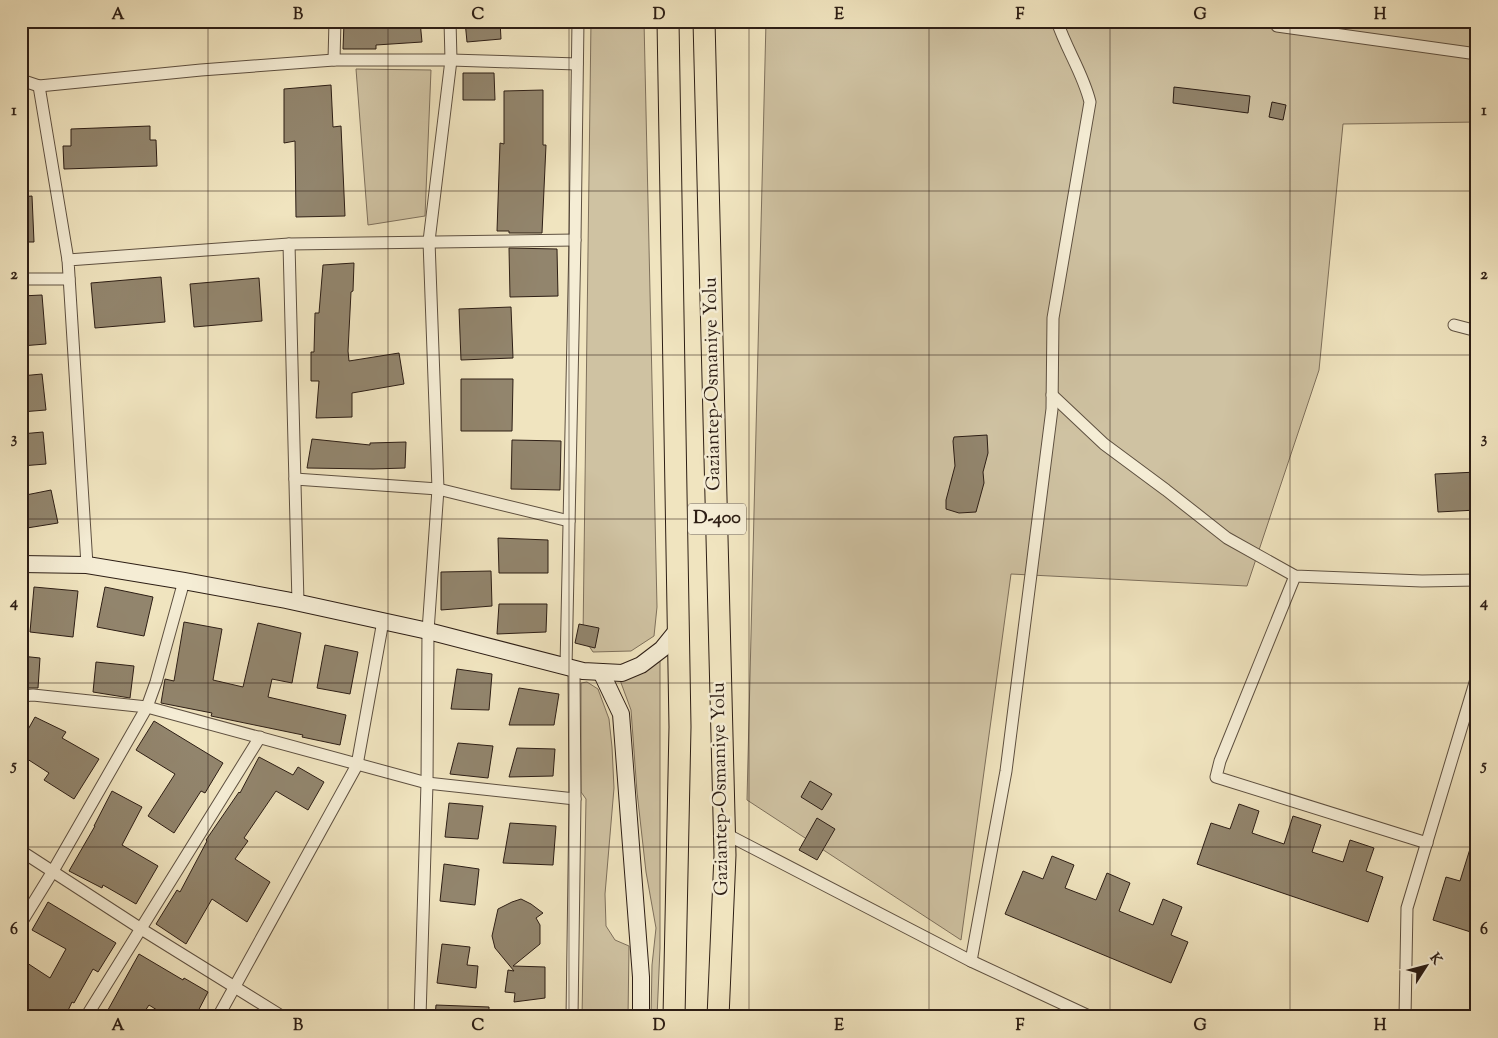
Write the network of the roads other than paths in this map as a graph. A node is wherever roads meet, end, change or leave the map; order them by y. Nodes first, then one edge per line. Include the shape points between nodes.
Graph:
1 (335, 21) edge
2 (450, 21) edge
3 (578, 21) edge
4 (668, 21) edge
5 (704, 21) edge
6 (1057, 21) edge
7 (1277, 26) dead end
8 (1477, 54) edge
9 (334, 60) junction
10 (451, 60) junction
11 (577, 64) junction
12 (21, 80) edge
13 (39, 86) junction
14 (575, 240) junction
15 (429, 241) junction
16 (289, 244) junction
17 (68, 260) junction
18 (21, 279) edge
19 (69, 279) junction
20 (1454, 325) dead end
21 (1477, 331) edge
22 (1052, 395) junction
23 (295, 479) junction
24 (438, 489) junction
25 (569, 521) junction
26 (21, 564) edge
27 (87, 565) junction
28 (1294, 576) junction
29 (1477, 580) edge
30 (184, 581) junction
31 (298, 603) junction
32 (383, 621) junction
33 (678, 628) junction
34 (428, 631) junction
35 (570, 668) junction
36 (601, 672) junction
37 (1477, 676) edge
38 (21, 696) edge
39 (147, 707) junction
40 (260, 737) junction
41 (357, 765) junction
42 (427, 783) junction
43 (575, 799) junction
44 (724, 832) junction
45 (1427, 843) junction
46 (21, 851) edge
47 (53, 872) junction
48 (21, 923) edge
49 (141, 928) junction
50 (971, 961) junction
51 (234, 987) junction
52 (86, 1017) edge
53 (218, 1017) edge
54 (283, 1017) edge
55 (420, 1017) edge
56 (572, 1017) edge
57 (641, 1017) edge
58 (674, 1017) edge
59 (718, 1017) edge
60 (1091, 1017) edge
61 (1405, 1017) edge

1 - 9 street
2 - 10 street
3 - 11 street
4 - 33 highway, Gaziantep-Osmaniye Yolu / D-400
5 - 44 highway, Gaziantep-Osmaniye Yolu / D-400
6 - 22 street via 1086,84 1090,102 1053,318
7 - 8 street
9 - 10 street
9 - 13 street
10 - 11 street
10 - 15 street
11 - 14 street
12 - 13 street
13 - 17 street
14 - 15 street
14 - 25 street
15 - 16 street
15 - 24 street
16 - 17 street
16 - 23 street
17 - 19 street
18 - 19 street
19 - 27 street
20 - 21 street
22 - 28 street via 1104,444 1227,538
22 - 50 street via 1006,771
23 - 24 street
23 - 31 street
24 - 25 street
24 - 34 street
25 - 35 street
26 - 27 street
27 - 30 street
28 - 29 street
28 - 45 street via 1216,777
30 - 31 street
30 - 39 street
31 - 32 street
32 - 34 street
32 - 41 street
33 - 36 street via 662,650 641,665 622,673
33 - 58 highway, Gaziantep-Osmaniye Yolu / D-400 via 680,727
34 - 35 street
34 - 42 street
35 - 36 street
35 - 43 street
36 - 57 street via 621,714 641,978
37 - 45 street
38 - 39 street
39 - 40 street
39 - 47 street
40 - 41 street
40 - 49 street
41 - 42 street
41 - 51 street
42 - 43 street
42 - 55 street
43 - 56 street
44 - 50 street
44 - 59 highway, Gaziantep-Osmaniye Yolu / D-400
45 - 61 street via 1407,908
46 - 47 street
47 - 48 street
47 - 49 street
49 - 51 street
49 - 52 street
50 - 60 street
51 - 53 street
51 - 54 street

